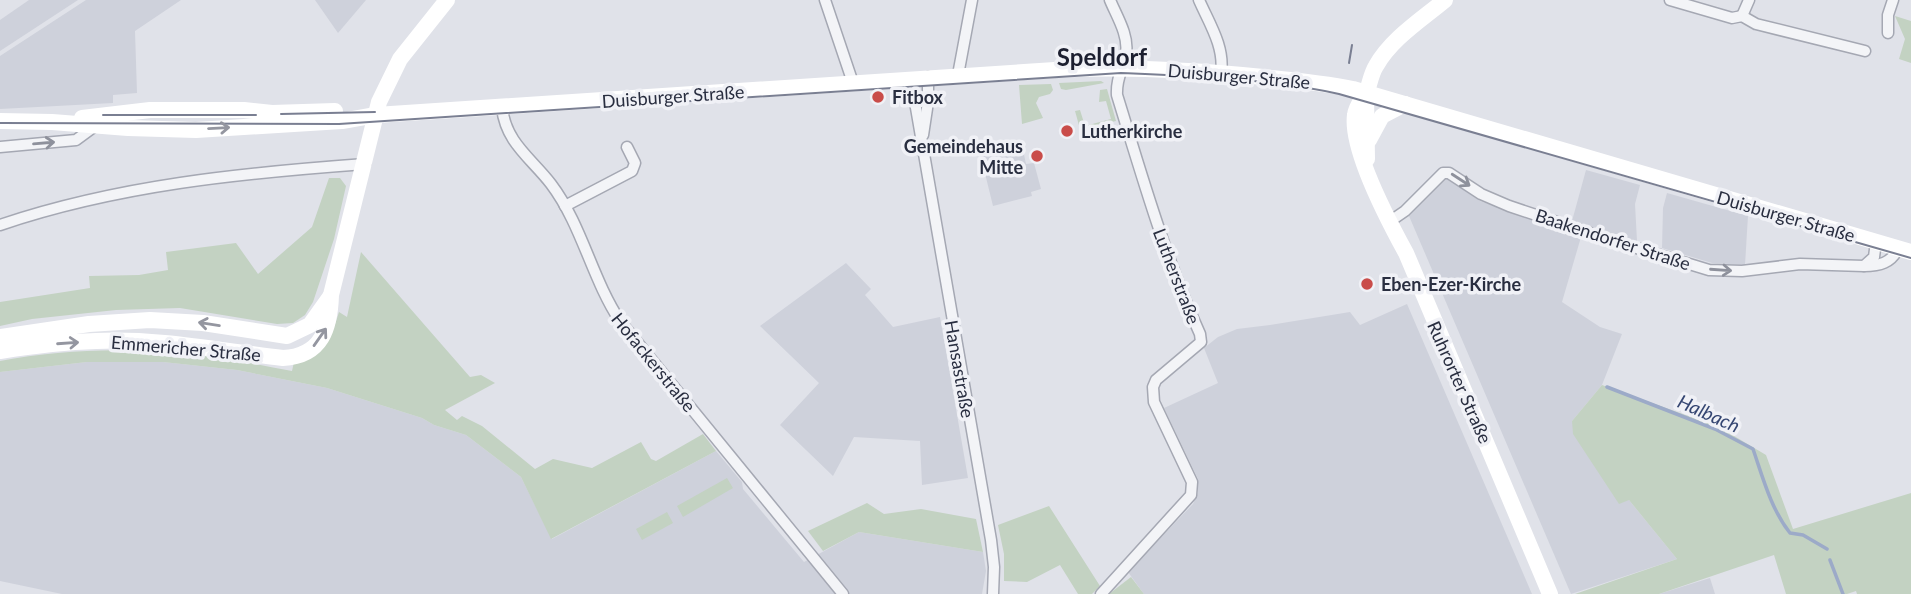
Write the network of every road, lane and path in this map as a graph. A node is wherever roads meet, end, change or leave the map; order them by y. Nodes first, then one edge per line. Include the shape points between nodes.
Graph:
1 (447, 0) edge
2 (825, 0) edge
3 (972, 0) edge
4 (1110, 0) edge
5 (1199, 0) edge
6 (1445, 0) edge
7 (1670, 0) edge
8 (1749, 0) edge
9 (1893, 0) edge
10 (1741, 16) junction
11 (1888, 33) dead end
12 (1864, 51) dead end
13 (1122, 67) junction
14 (1221, 73) junction
15 (958, 75) junction
16 (928, 77) junction
17 (911, 79) junction
18 (853, 83) junction
19 (1366, 93) junction
20 (1405, 104) junction
21 (502, 108) junction
22 (376, 115) junction
23 (0, 121) edge
24 (52, 122) junction
25 (95, 127) junction
26 (922, 145) junction
27 (1367, 145) junction
28 (0, 147) edge
29 (627, 147) dead end
30 (365, 164) junction
31 (1368, 172) junction
32 (565, 206) junction
33 (1389, 222) junction
34 (0, 225) edge
35 (1877, 242) junction
36 (1905, 250) edge
37 (1864, 266) junction
38 (331, 295) junction
39 (0, 337) edge
40 (0, 351) edge
41 (843, 594) edge
42 (993, 594) edge
43 (1101, 594) edge
44 (1550, 594) edge

1 - 22 main road, Emmericher Straße via 400,59
2 - 18 street
3 - 15 street
4 - 13 street via 1126,38
5 - 14 street via 1220,47
6 - 19 main road via 1389,49 1376,66
7 - 10 street via 1732,18
8 - 10 street
9 - 11 street
10 - 12 street via 1756,24
13 - 14 main road, Duisburger Straße
13 - 15 main road, Duisburger Straße
13 - 43 street, Lutherstraße via 1117,95 1161,237 1201,342 1153,387 1154,402 1190,476 1191,495
14 - 19 main road, Duisburger Straße via 1316,82
15 - 16 main road, Duisburger Straße
16 - 17 main road, Duisburger Straße
16 - 26 street, Hansastraße
17 - 18 main road, Duisburger Straße
17 - 26 street, Hansastraße
18 - 21 main road, Duisburger Straße
19 - 20 main road, Duisburger Straße
19 - 27 main road, Ruhrorter Straße
19 - 31 main road, Ruhrorter Straße via 1355,111 1354,124
20 - 27 main road via 1382,116
20 - 35 main road, Duisburger Straße
21 - 22 main road, Duisburger Straße
21 - 32 street, Hofackerstraße via 505,125 517,145
22 - 24 main road, Duisburger Straße via 346,110 150,110
25 -> 22 main road, Duisburger Straße via 196,130
22 - 30 main road, Emmericher Straße
23 - 24 main road, Duisburger Straße
24 - 25 main road, Duisburger Straße
28 -> 25 street, Duisburger Straße via 76,141
26 - 42 street, Hansastraße via 991,540
27 - 31 main road, Ruhrorter Straße
29 - 32 street via 635,163 632,171
30 - 34 street via 217,177 64,205
30 - 38 main road, Emmericher Straße
31 - 33 main road, Ruhrorter Straße
32 - 41 street, Hofackerstraße via 620,321
33 -> 37 street, Baakendorfer Straße via 1443,173 1449,173 1509,206 1709,270 1800,264
33 - 44 main road, Ruhrorter Straße
35 - 36 main road, Duisburger Straße
35 - 37 street via 1874,257
36 - 37 street, Baakendorfer Straße via 1891,260
38 -> 39 main road, Emmericher Straße via 310,325 287,336 150,320
40 -> 38 main road, Emmericher Straße via 99,340 289,358 311,350 323,337

